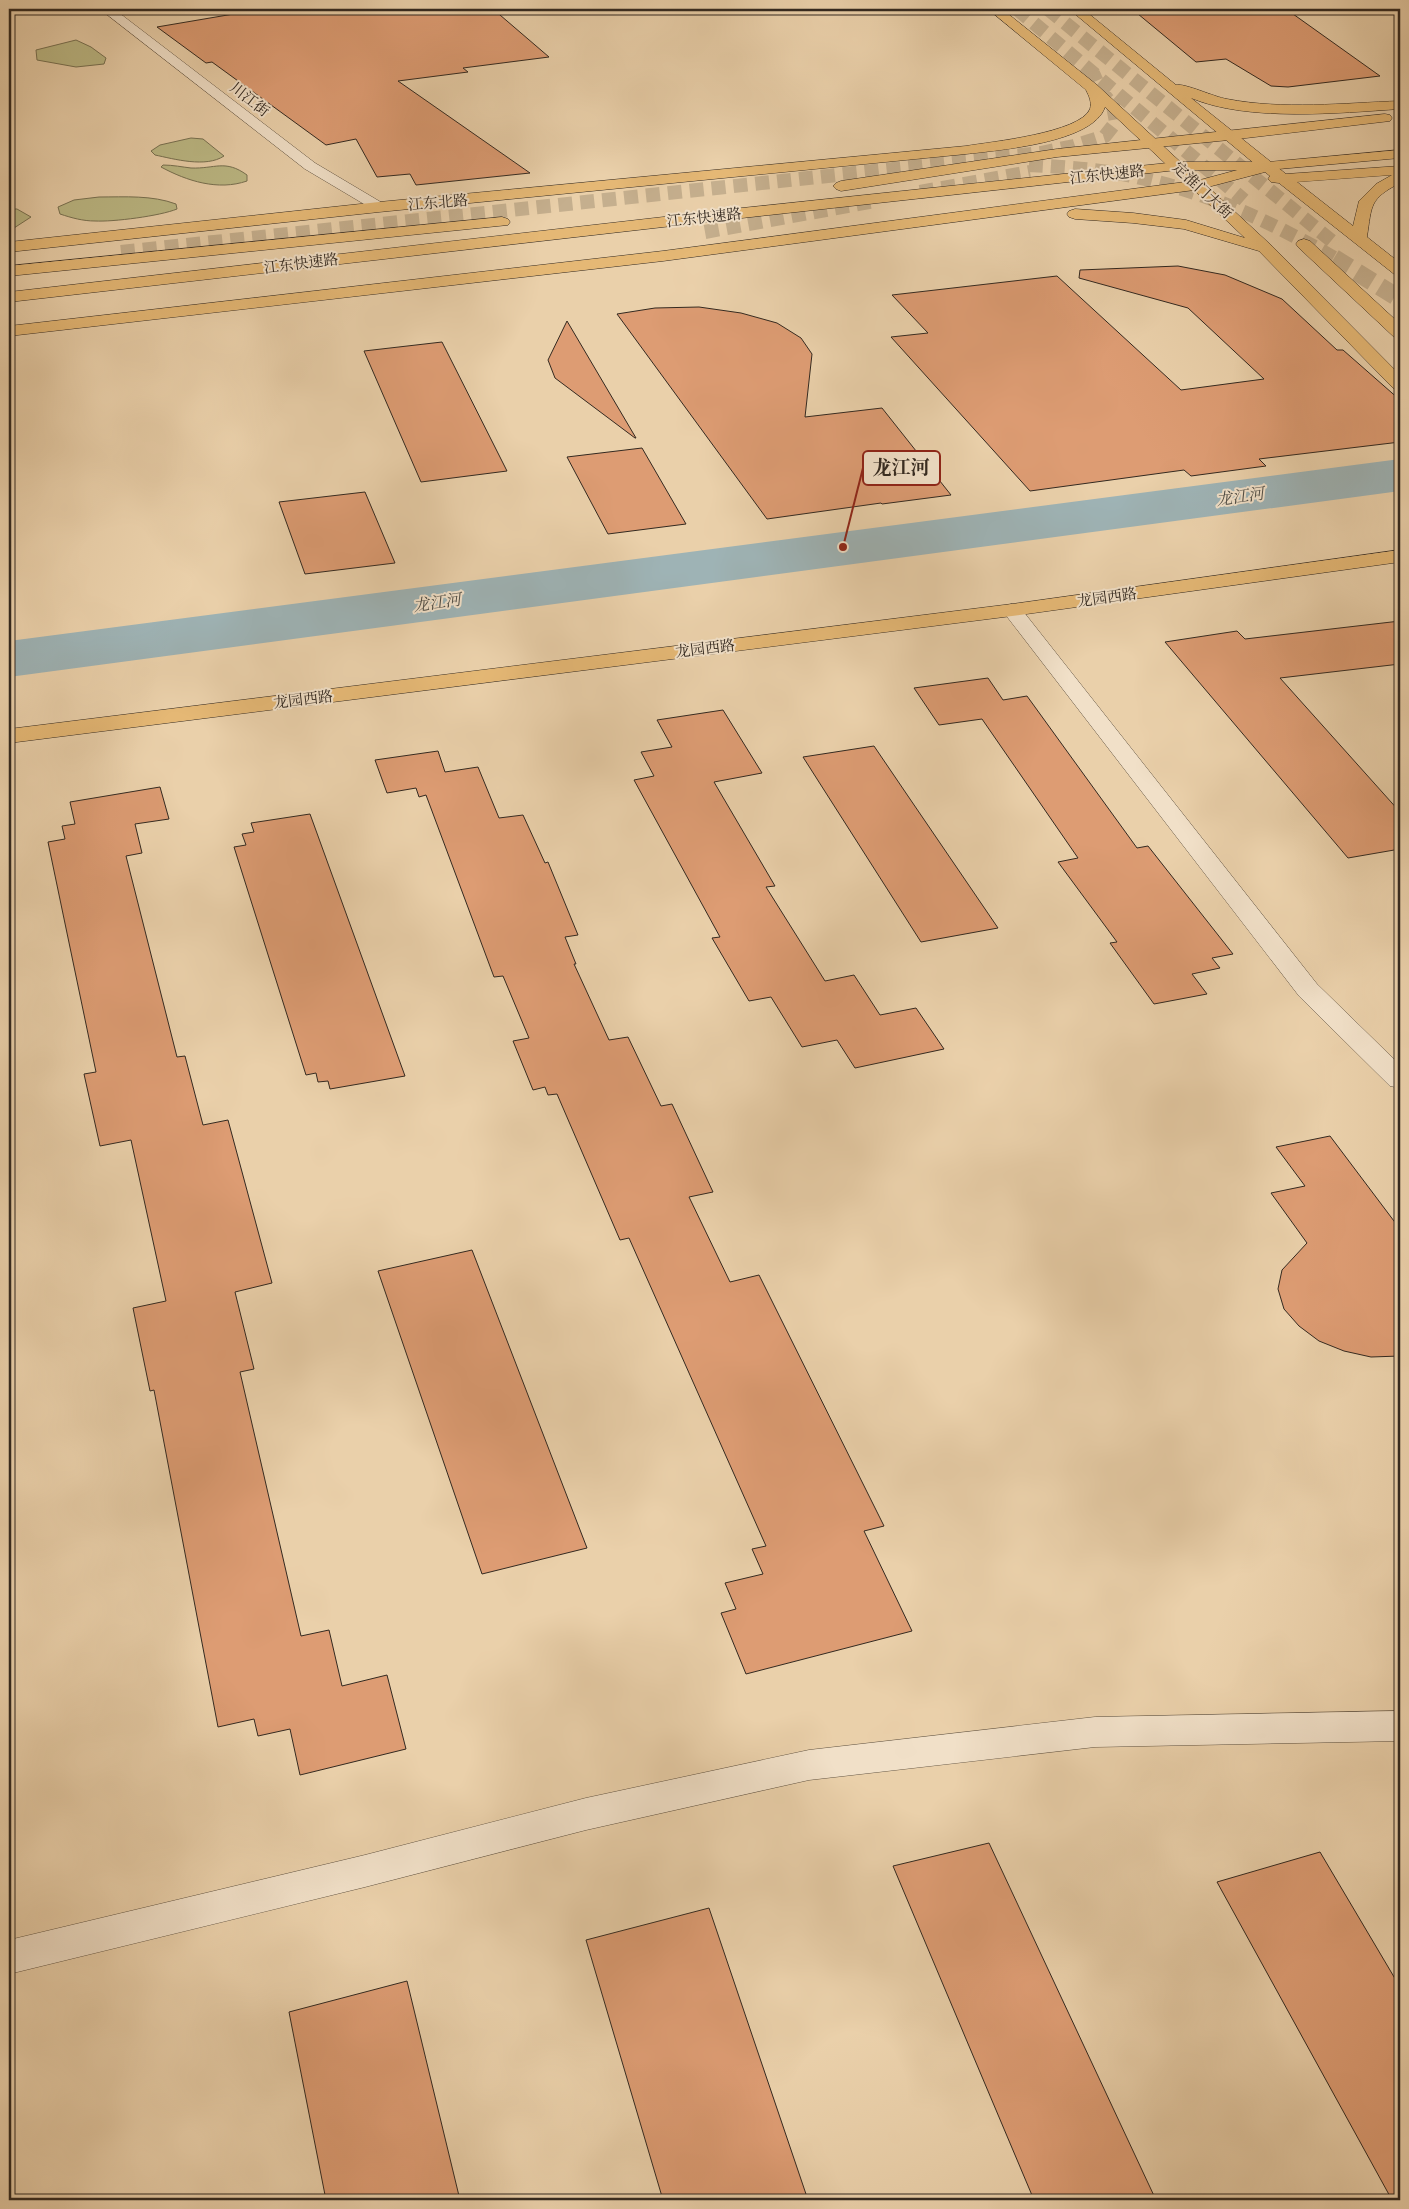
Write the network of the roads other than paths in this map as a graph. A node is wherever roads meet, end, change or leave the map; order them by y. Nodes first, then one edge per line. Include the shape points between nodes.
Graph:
1 (106, 9) edge
2 (994, 9) edge
3 (1075, 9) edge
4 (1148, 69) junction
5 (1092, 88) junction
6 (1400, 105) edge
7 (1400, 114) edge
8 (1347, 122) junction
9 (1229, 136) junction
10 (1153, 144) junction
11 (1057, 153) junction
12 (1400, 154) edge
13 (868, 161) junction
14 (1177, 166) junction
15 (1268, 166) junction
16 (1400, 170) edge
17 (911, 174) junction
18 (1400, 177) edge
19 (1285, 179) junction
20 (1197, 185) junction
21 (933, 193) junction
22 (756, 196) dead end
23 (379, 207) junction
24 (996, 212) junction
25 (520, 220) dead end
26 (705, 232) tunnel mouth
27 (1359, 237) junction
28 (640, 241) dead end
29 (621, 243) dead end
30 (1304, 244) tunnel mouth
31 (9, 247) edge
32 (1266, 249) junction
33 (122, 252) tunnel mouth
34 (9, 263) edge
35 (9, 271) edge
36 (1400, 271) edge
37 (9, 297) edge
38 (9, 311) edge
39 (9, 331) edge
40 (1400, 333) edge
41 (1400, 385) edge
42 (1400, 556) edge
43 (1012, 610) junction
44 (9, 736) edge
45 (1400, 1080) edge
46 (1400, 1726) edge
47 (9, 1957) edge

1 - 23 street, 川江街 via 310,166
2 - 5 main road, 定淮门大街
3 - 4 main road
4 - 6 main road via 1189,93 1239,104 1307,108
4 - 9 main road
5 - 10 main road, 定淮门大街
5 - 13 main road via 1098,100 1096,112 1057,134 966,150
7 - 8 main road, 江东快速路
8 - 9 main road, 江东快速路
8 - 12 main road via 1327,134 1324,138 1326,143 1344,151
9 - 10 main road, 江东快速路
9 - 15 main road
10 - 11 main road, 江东快速路
10 - 14 main road, 定淮门大街
11 - 13 main road
11 - 17 main road, 江东快速路
12 - 15 main road, 江东快速路
13 - 23 main road, 江东北路
14 - 15 main road, 江东快速路
14 - 20 main road, 定淮门大街
14 - 21 main road, 江东快速路
15 - 19 main road
15 - 20 main road
16 - 19 main road
17 - 21 main road via 936,178 945,185
17 - 22 main road, 江东快速路 via 825,189
18 - 27 main road via 1381,187 1364,204
19 - 20 main road
19 - 27 main road
20 - 24 main road
20 - 32 main road, 定淮门大街
21 - 37 main road, 江东快速路
23 - 31 main road, 江东北路
24 - 32 main road via 1086,214 1186,225
24 - 39 main road via 663,256
25 - 35 main road, 江东快速路
26 - 28 main road
27 - 36 main road
29 - 38 main road
30 - 40 main road
32 - 41 main road, 定淮门大街
33 - 34 main road
42 - 43 main road, 龙园西路
43 - 44 main road, 龙园西路
43 - 45 street via 1308,990
46 - 47 street via 1095,1732 809,1765 586,1814

